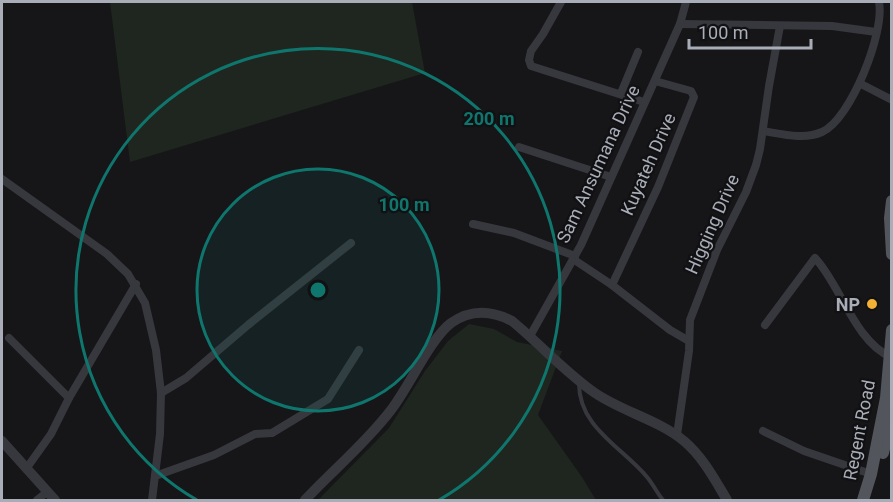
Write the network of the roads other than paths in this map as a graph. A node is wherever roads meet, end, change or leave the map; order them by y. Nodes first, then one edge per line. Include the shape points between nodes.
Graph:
1 (561, 2) edge
2 (686, 2) edge
3 (879, 2) edge
4 (680, 24) junction
5 (780, 26) junction
6 (876, 32) junction
7 (638, 52) dead end
8 (655, 81) junction
9 (861, 84) junction
10 (621, 93) junction
11 (891, 100) edge
12 (644, 102) junction
13 (763, 131) junction
14 (519, 147) dead end
15 (611, 177) junction
16 (2, 178) edge
17 (891, 201) edge
18 (473, 224) dead end
19 (351, 243) dead end
20 (891, 254) edge
21 (574, 258) junction
22 (136, 284) junction
23 (612, 285) junction
24 (765, 326) dead end
25 (891, 330) edge
26 (530, 336) junction
27 (9, 338) dead end
28 (689, 341) junction
29 (359, 350) dead end
30 (890, 357) edge
31 (579, 381) junction
32 (161, 393) junction
33 (69, 398) junction
34 (891, 414) edge
35 (763, 431) dead end
36 (676, 435) junction
37 (2, 441) edge
38 (26, 469) junction
39 (871, 474) junction
40 (155, 476) junction
41 (47, 492) junction
42 (37, 501) edge
43 (55, 501) edge
44 (153, 501) edge
45 (305, 501) edge
46 (663, 501) edge
47 (727, 501) edge
48 (862, 501) edge
49 (872, 501) edge

1 - 10 street via 531,51 530,63
2 - 4 street, Sam Ansumana Drive
3 - 6 street
4 - 5 street
4 - 8 street, Sam Ansumana Drive
5 - 6 street via 832,26
5 - 13 street, Higging Drive
6 - 9 street
7 - 10 street
8 - 12 street, Sam Ansumana Drive
8 - 23 street, Kuyateh Drive via 691,91 694,97
9 - 11 street
9 - 13 street via 823,132 798,136
10 - 12 street
12 - 15 street, Sam Ansumana Drive
13 - 28 street, Higging Drive via 746,192 717,250 690,320
14 - 15 street
15 - 21 street, Sam Ansumana Drive
16 - 22 street via 107,254
17 - 20 main road
18 - 21 street via 514,233
19 - 32 street via 186,378
21 - 23 street
21 - 26 street, Sam Ansumana Drive
22 - 32 street via 151,325
22 - 33 street
23 - 28 street
24 - 30 street via 815,258 849,313 868,338
25 - 30 main road, Regent Road
26 - 31 street
26 - 45 street via 512,321 486,312 451,324 384,420
27 - 33 street
28 - 36 street, Higging Drive
29 - 40 street via 328,399 272,433 255,434 214,455
30 - 39 main road, Regent Road
31 - 36 street via 616,406
31 - 46 lane via 586,416 646,477
32 - 40 street
33 - 38 street via 51,434
34 - 49 main road, Regent Road
35 - 39 street via 804,452
36 - 47 street via 706,465
37 - 38 street
38 - 41 street
39 - 48 main road, Regent Road
40 - 44 street
41 - 42 street
41 - 43 street

